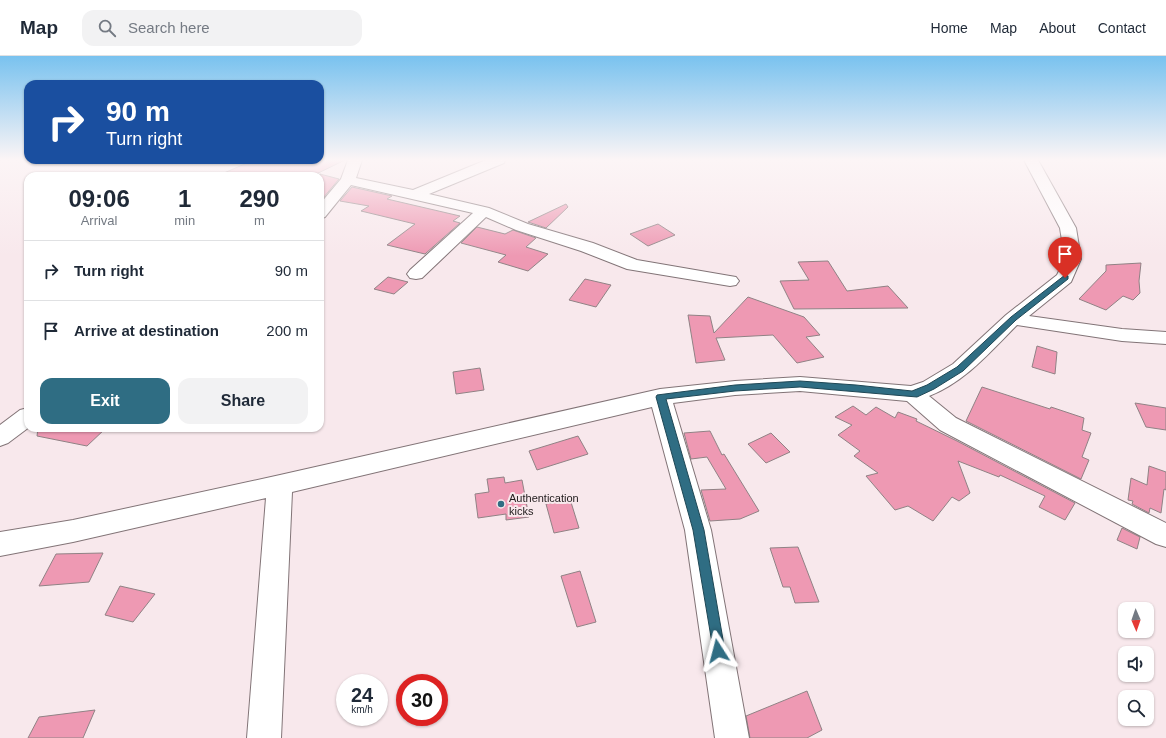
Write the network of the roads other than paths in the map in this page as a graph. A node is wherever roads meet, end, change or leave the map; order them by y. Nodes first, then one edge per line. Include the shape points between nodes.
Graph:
1 (338, 192) edge
2 (400, 192) edge
3 (422, 192) edge
4 (1048, 192) edge
5 (414, 195) junction
6 (324, 209) edge
7 (484, 211) junction
8 (416, 274) dead end
9 (730, 281) dead end
10 (1014, 319) junction
11 (1166, 338) edge
12 (913, 394) junction
13 (660, 397) junction
14 (24, 419) edge
15 (0, 437) edge
16 (280, 485) junction
17 (1166, 536) edge
18 (0, 544) edge
19 (264, 738) edge
20 (732, 738) edge

1 - 6 street
2 - 5 street
3 - 5 street
4 - 10 street via 1068,228 1073,259 1065,278
5 - 7 street
7 - 8 street
7 - 9 street via 522,227 587,247 633,265
10 - 11 street via 1122,335
10 - 12 street via 960,369 931,387
12 - 13 street via 800,384 735,388
12 - 17 street via 948,424
13 - 16 street
13 - 20 street via 698,530
14 - 15 street
16 - 18 street
16 - 19 street

